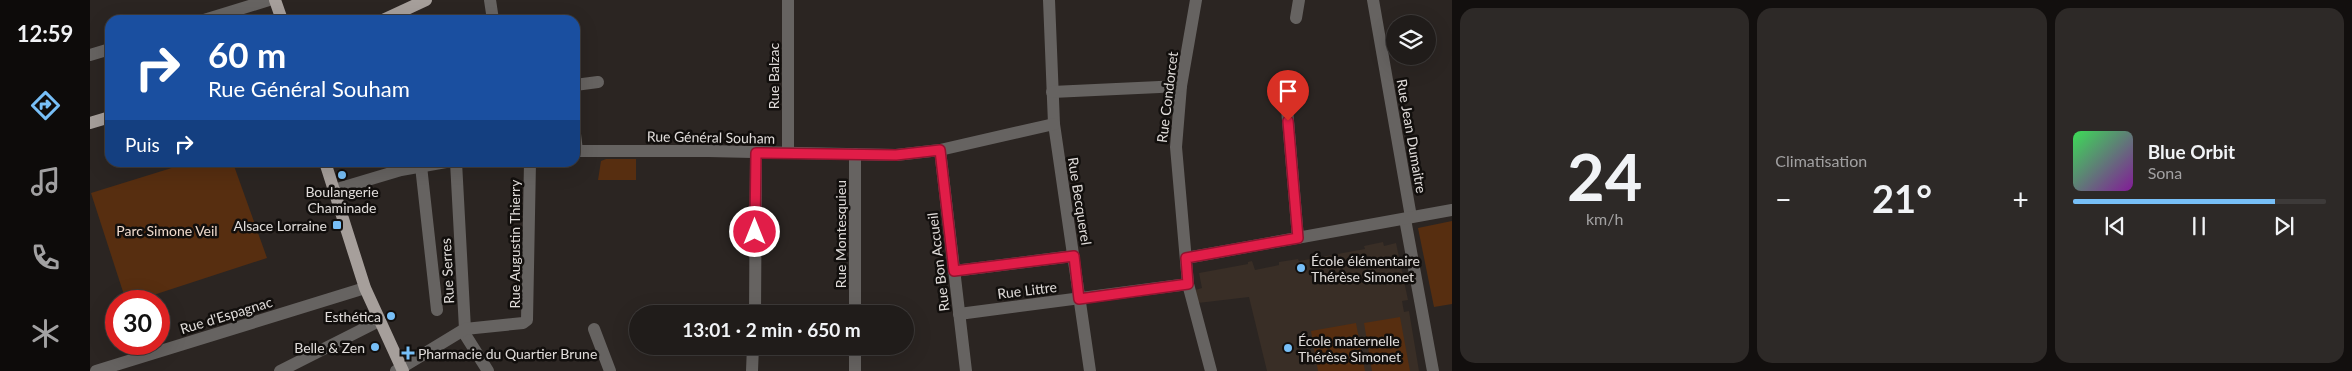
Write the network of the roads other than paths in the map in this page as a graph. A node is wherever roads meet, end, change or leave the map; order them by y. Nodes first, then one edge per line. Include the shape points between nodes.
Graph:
1 (269, 0) edge
2 (275, 0) edge
3 (426, 0) edge
4 (490, 0) edge
5 (788, 0) edge
6 (1049, 0) edge
7 (1196, 0) edge
8 (1298, 0) edge
9 (1373, 0) edge
10 (235, 15) edge
11 (280, 15) edge
12 (394, 15) edge
13 (492, 15) edge
14 (1296, 18) dead end
15 (105, 50) edge
16 (90, 55) edge
17 (598, 82) dead end
18 (580, 84) edge
19 (1286, 85) dead end
20 (1182, 86) junction
21 (1052, 92) junction
22 (105, 118) edge
23 (90, 121) edge
24 (1054, 124) junction
25 (940, 150) junction
26 (580, 151) edge
27 (756, 153) junction
28 (788, 153) junction
29 (856, 154) junction
30 (327, 167) edge
31 (397, 167) edge
32 (421, 167) edge
33 (456, 167) edge
34 (530, 167) edge
35 (334, 190) junction
36 (1452, 210) edge
37 (1408, 218) junction
38 (1298, 238) junction
39 (1074, 256) junction
40 (1186, 258) junction
41 (954, 271) junction
42 (1188, 284) junction
43 (365, 288) junction
44 (1079, 299) junction
45 (755, 305) edge
46 (855, 305) edge
47 (437, 310) dead end
48 (959, 314) junction
49 (378, 321) junction
50 (465, 329) junction
51 (594, 329) dead end
52 (753, 355) edge
53 (855, 355) edge
54 (400, 370) edge
55 (96, 371) edge
56 (280, 371) edge
57 (488, 371) edge
58 (610, 371) edge
59 (752, 371) edge
60 (855, 371) edge
61 (966, 371) edge
62 (1090, 371) edge
63 (1211, 371) edge
64 (1433, 371) edge

1 - 10 street
2 - 11 main road
3 - 12 main road
4 - 13 street
5 - 28 street, Rue Balzac
6 - 21 street, Rue Becquerel
7 - 20 street, Rue Condorcet
8 - 14 street
9 - 37 street, Rue Jean Dumaitre
15 - 16 street
17 - 18 street
19 - 38 street
20 - 21 street
20 - 40 street, Rue Condorcet via 1176,147
21 - 24 street, Rue Becquerel
22 - 23 main road
24 - 25 street, Rue Général Souham
24 - 39 street, Rue Becquerel
25 - 29 street, Rue Général Souham via 896,155
25 - 41 street, Rue Bon Accueil
26 - 27 street, Rue Général Souham
27 - 28 street, Rue Général Souham
27 - 45 street
28 - 29 street, Rue Général Souham
29 - 46 street, Rue Montesquieu
30 - 35 main road
31 - 35 street
32 - 47 street
33 - 50 street, Rue Serres
34 - 50 street, Rue Augustin Thierry via 528,316 523,324
35 - 43 main road
36 - 37 street
37 - 38 street
37 - 64 street, Rue Jean Dumaitre
38 - 40 street
39 - 41 street
39 - 44 street, Rue Becquerel
40 - 42 street, Rue Condorcet
41 - 48 street, Rue Bon Accueil
42 - 44 street, Rue Littre
42 - 63 street, Rue Condorcet
43 - 49 main road
43 - 55 street, Rue d'Espagnac
44 - 48 street, Rue Littre
44 - 62 street, Rue Becquerel
48 - 61 street, Rue Bon Accueil
49 - 54 main road
49 - 56 street
50 - 54 street
50 - 57 street, Rue Serres
51 - 58 street
52 - 59 street
53 - 60 street

